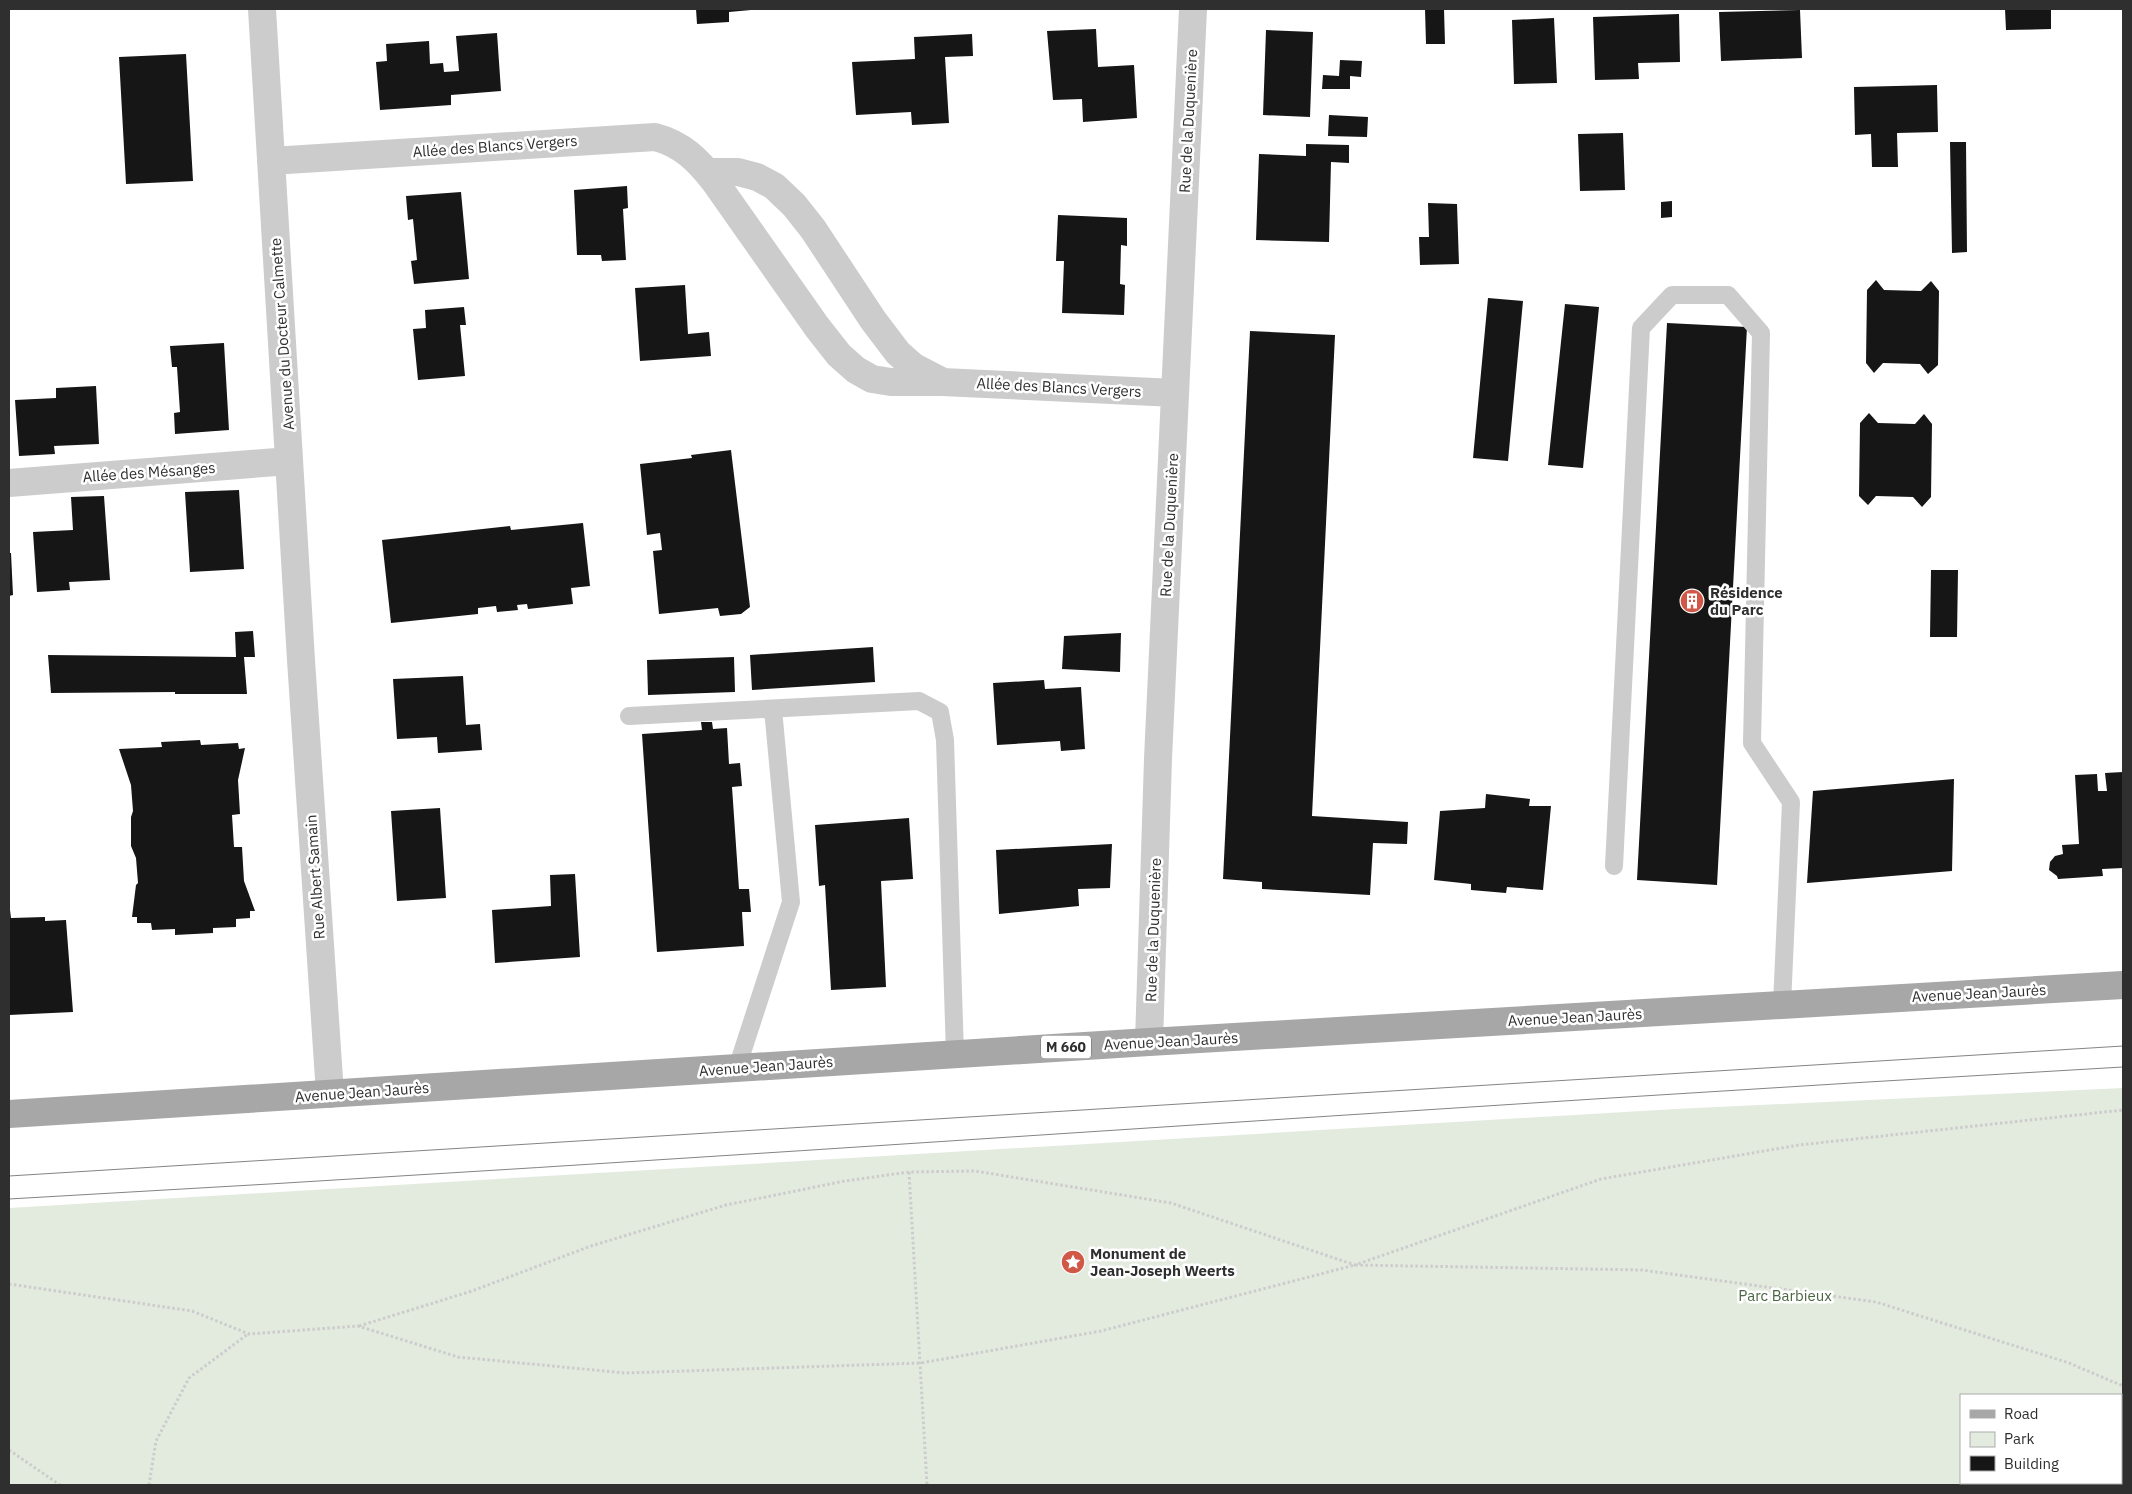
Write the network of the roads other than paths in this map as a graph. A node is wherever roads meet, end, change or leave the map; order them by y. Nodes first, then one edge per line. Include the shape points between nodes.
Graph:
1 (262, 9) edge
2 (1193, 9) edge
3 (271, 161) junction
4 (708, 172) junction
5 (942, 382) junction
6 (1175, 393) junction
7 (289, 461) junction
8 (9, 483) edge
9 (300, 660) joint
10 (773, 708) junction
11 (629, 716) dead end
12 (1614, 866) dead end
13 (2123, 985) edge
14 (1782, 1005) junction
15 (1149, 1042) junction
16 (955, 1054) junction
17 (737, 1068) junction
18 (330, 1094) junction
19 (9, 1114) edge

1 - 3 street, Avenue du Docteur Calmette
2 - 6 street, Rue de la Duquenière
3 - 4 street, Allée des Blancs Vergers via 655,137 684,149
3 - 7 street, Avenue du Docteur Calmette
4 - 5 street, Allée des Blancs Vergers via 738,172 774,186 813,229 898,353 914,367
4 - 5 street, Allée des Blancs Vergers via 839,355 872,379
5 - 6 street, Allée des Blancs Vergers
6 - 15 street, Rue de la Duquenière
7 - 8 street, Allée des Mésanges
7 - 9 street, Avenue du Docteur Calmette
9 - 18 street, Rue Albert Samain
10 - 11 lane
10 - 16 lane via 919,701 940,712 945,740
10 - 17 lane via 791,902
12 - 14 lane via 1641,328 1672,295 1728,295 1761,333 1752,743 1791,802
13 - 14 main road, Avenue Jean Jaurès / M 660
14 - 15 main road, Avenue Jean Jaurès / M 660
15 - 16 main road, Avenue Jean Jaurès / M 660
16 - 17 main road, Avenue Jean Jaurès / M 660
17 - 18 main road, Avenue Jean Jaurès / M 660
18 - 19 main road, Avenue Jean Jaurès / M 660

